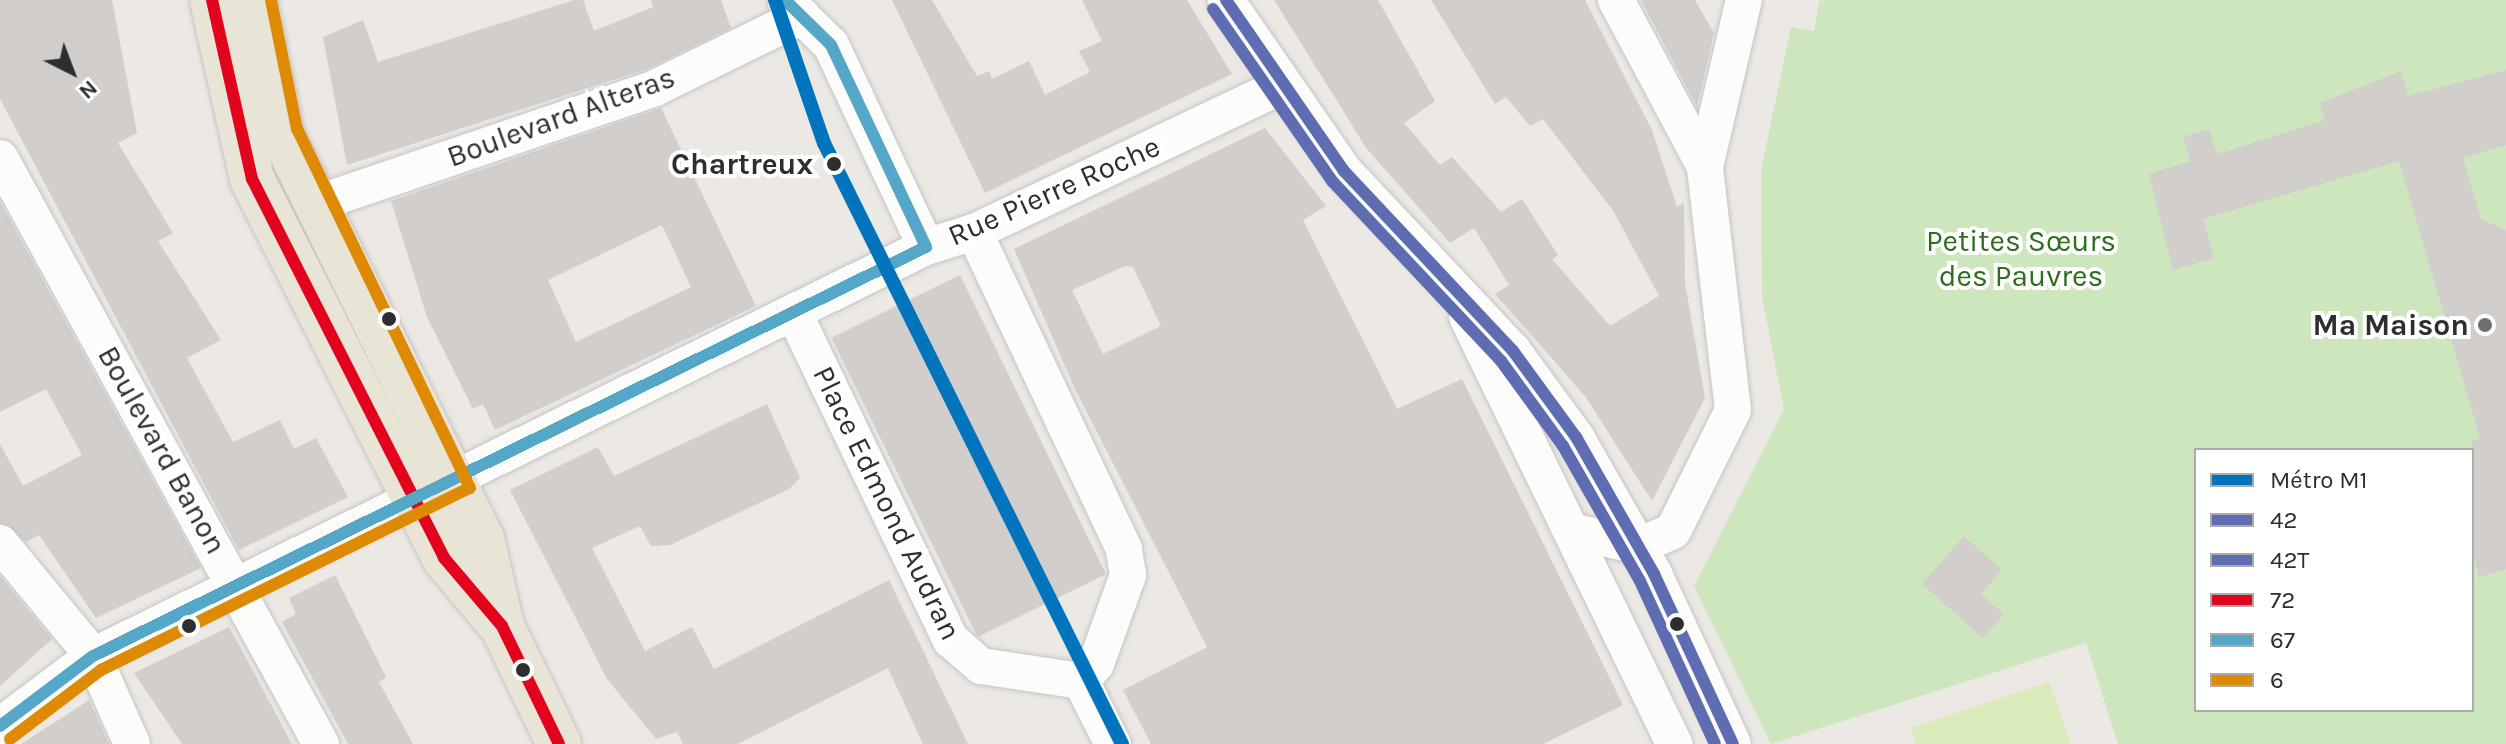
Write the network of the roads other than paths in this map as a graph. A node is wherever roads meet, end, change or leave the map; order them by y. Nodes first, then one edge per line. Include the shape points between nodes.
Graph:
1 (212, 0) edge
2 (255, 0) edge
3 (1226, 0) edge
4 (1616, 0) edge
5 (1744, 0) edge
6 (793, 8) edge
7 (1282, 86) junction
8 (0, 158) edge
9 (1705, 167) junction
10 (315, 204) junction
11 (974, 232) junction
12 (926, 247) junction
13 (1459, 301) junction
14 (794, 313) junction
15 (455, 483) junction
16 (416, 502) junction
17 (1575, 532) junction
18 (0, 543) edge
19 (1639, 546) junction
20 (237, 587) junction
21 (502, 626) junction
22 (93, 656) junction
23 (1081, 681) junction
24 (0, 726) edge
25 (1668, 742) edge
26 (132, 744) edge
27 (321, 744) edge
28 (559, 744) edge
29 (1113, 744) edge
30 (1725, 744) edge
31 (1733, 744) edge

1 - 16 main road via 252,179
2 - 10 main road via 282,134
3 - 7 street
4 - 9 street
5 - 9 street
6 - 10 street, Boulevard Alteras via 655,88
6 - 12 street via 831,45
7 - 11 street, Rue Pierre Roche
7 - 13 street via 1344,171
8 - 20 street, Boulevard Banon
9 - 19 street via 1733,410 1673,531
10 - 15 main road
11 - 12 street, Rue Pierre Roche
11 - 23 street via 1124,549 1128,575 1096,664
12 - 14 street, Rue Pierre Roche
13 - 17 street
13 - 19 street via 1513,351 1567,425
14 - 15 street, Rue Pierre Roche
14 - 23 street, Place Edmond Audran via 951,640 981,666
15 - 16 street, Rue Pierre Roche
15 - 21 main road via 482,538
16 - 20 street, Rue Pierre Roche
16 - 21 main road via 444,558
17 - 19 street
17 - 25 street
18 - 22 street
19 - 31 street
20 - 22 street, Rue Pierre Roche
20 - 27 street, Boulevard Banon
21 - 28 main road
22 - 24 street, Rue Pierre Roche
22 - 26 street
23 - 29 street
25 - 30 street

